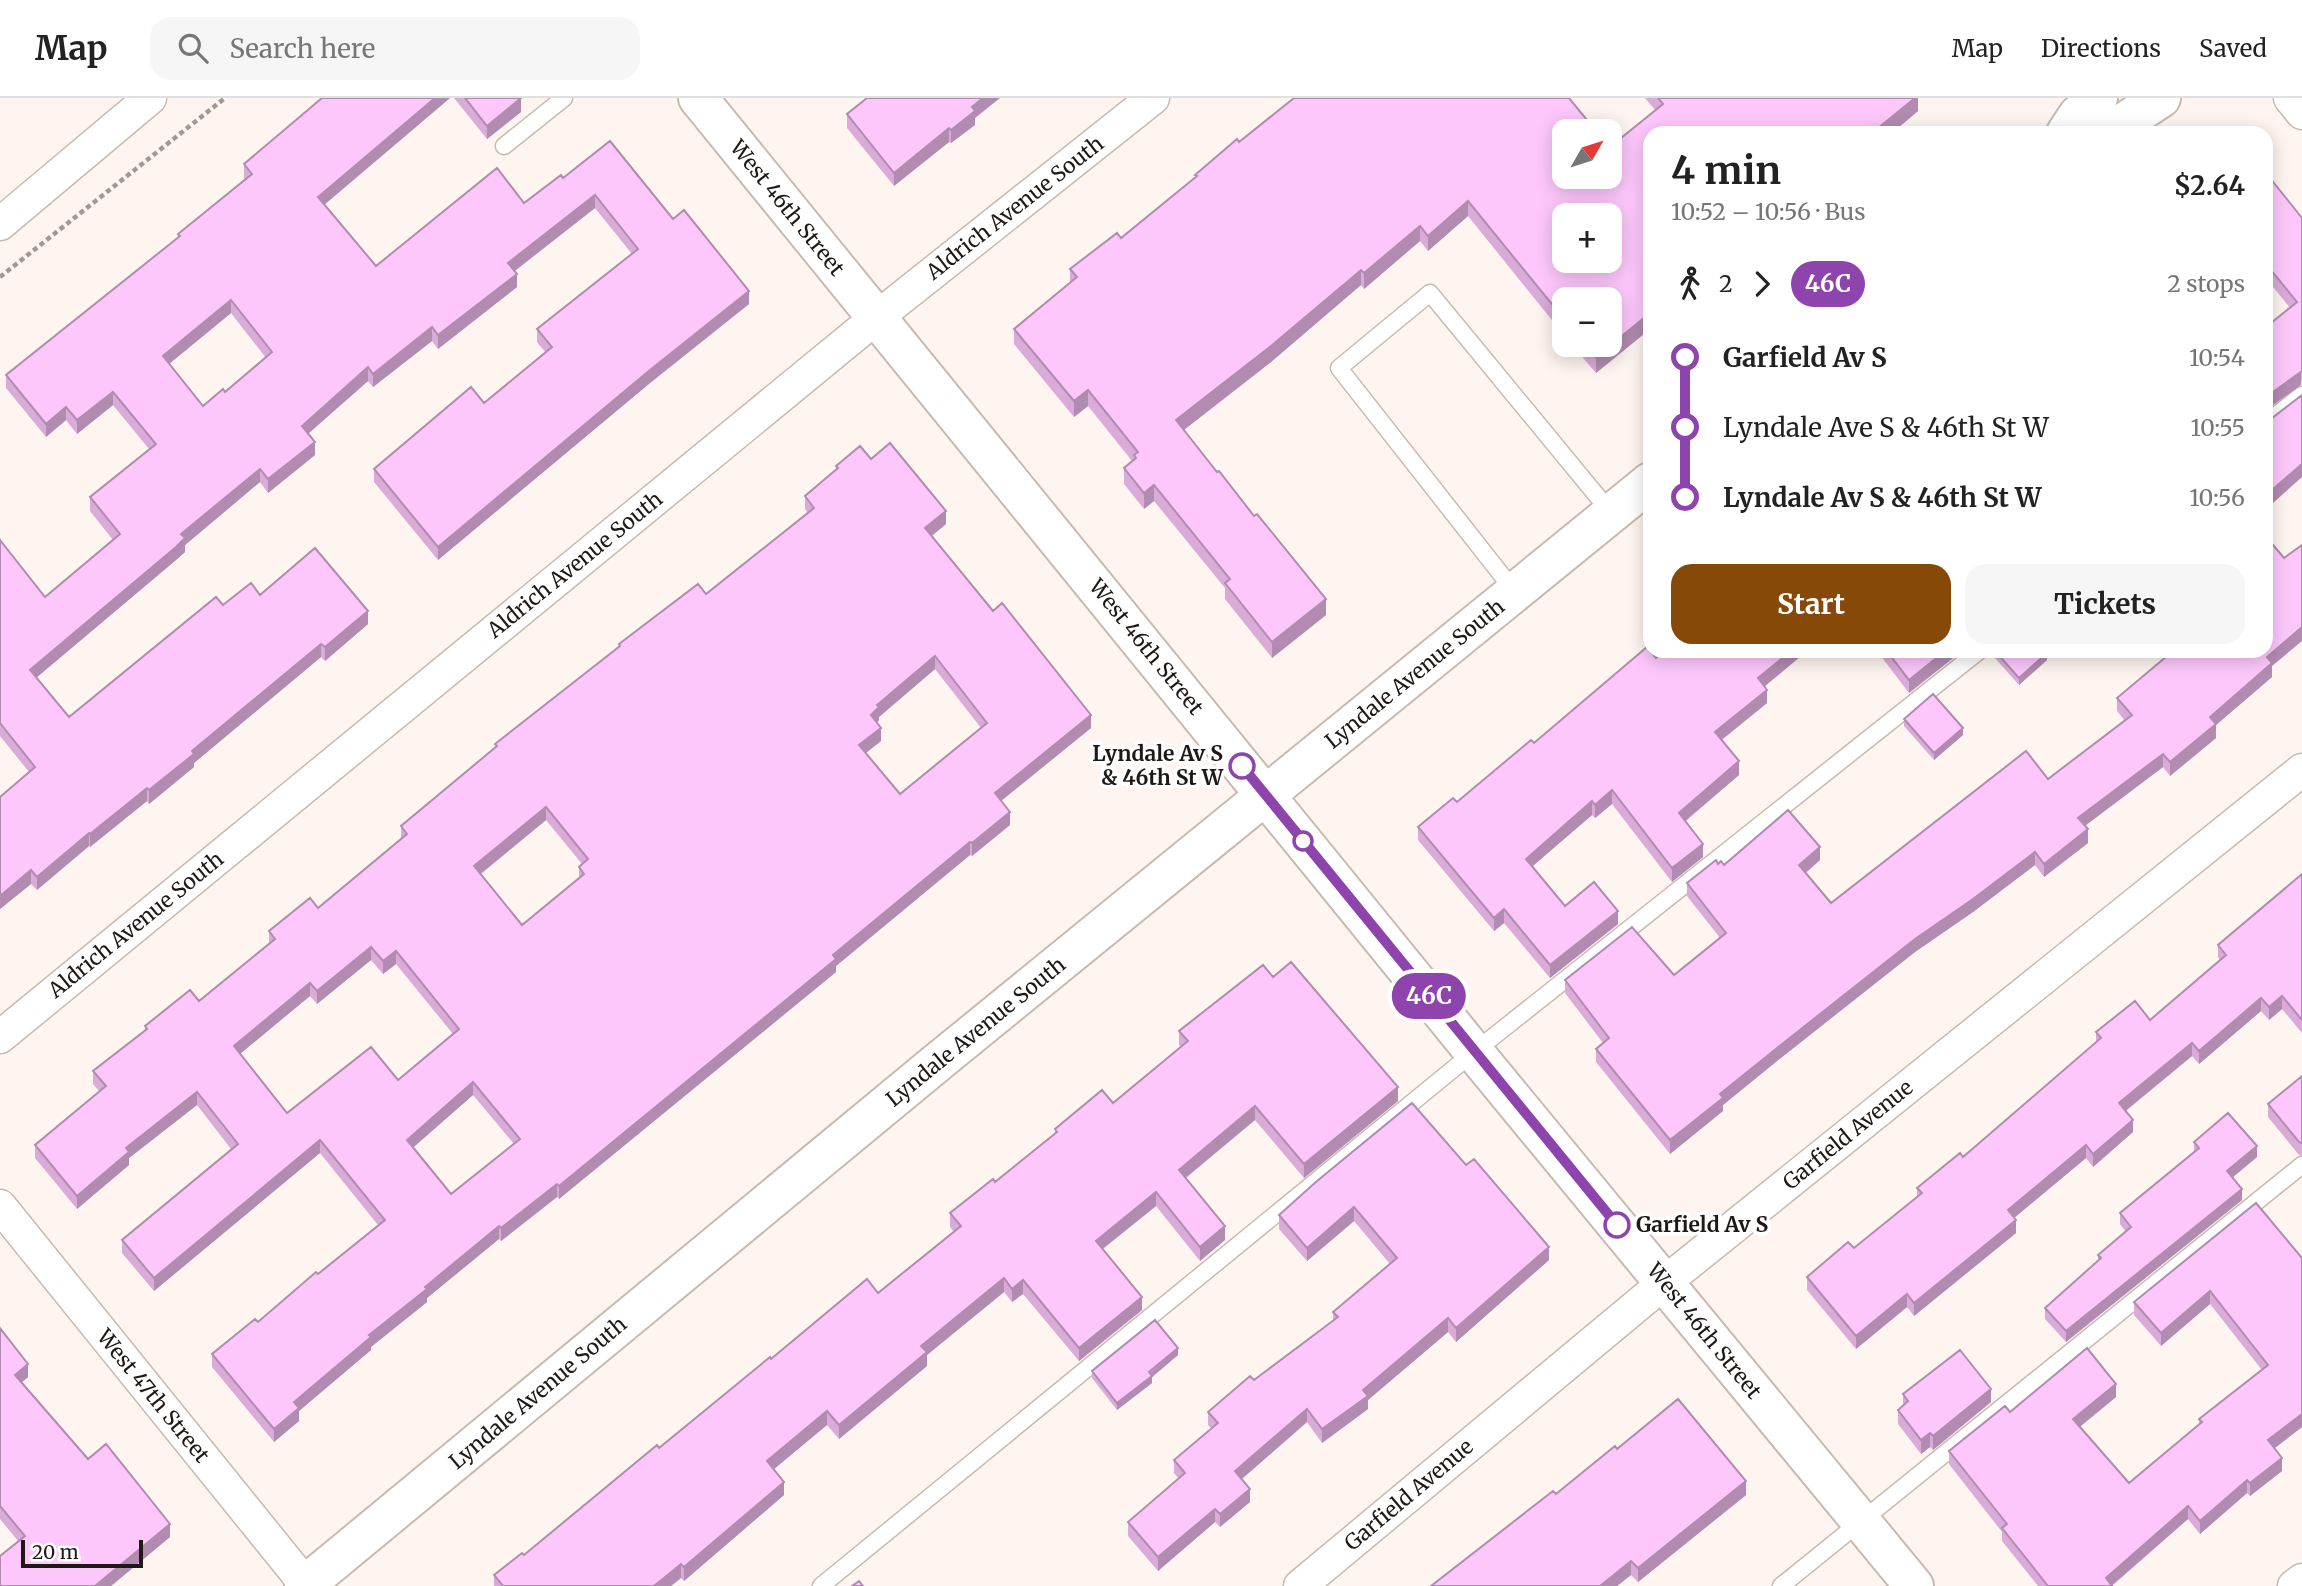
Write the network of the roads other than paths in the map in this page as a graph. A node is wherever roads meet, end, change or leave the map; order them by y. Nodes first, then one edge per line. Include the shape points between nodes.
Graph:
1 (150, 98) edge
2 (564, 98) edge
3 (698, 98) edge
4 (1153, 98) edge
5 (2098, 98) edge
6 (2161, 98) edge
7 (2290, 98) edge
8 (2302, 113) edge
9 (2071, 126) edge
10 (2119, 126) edge
11 (504, 146) dead end
12 (0, 224) edge
13 (876, 318) junction
14 (2302, 395) edge
15 (2273, 418) edge
16 (1643, 488) edge
17 (1612, 514) junction
18 (1515, 592) junction
19 (1970, 658) edge
20 (2302, 769) edge
21 (1266, 796) junction
22 (0, 1037) edge
23 (1474, 1052) junction
24 (2302, 1165) edge
25 (0, 1206) edge
26 (1664, 1283) junction
27 (1861, 1522) junction
28 (2302, 1580) edge
29 (305, 1586) edge
30 (821, 1586) edge
31 (1300, 1586) edge
32 (1781, 1586) edge
33 (1914, 1586) edge
34 (2294, 1586) edge

1 - 12 street
2 - 11 lane
3 - 13 main road, West 46th Street
4 - 13 street, Aldrich Avenue South
5 - 9 main road
6 - 10 main road
7 - 8 street
13 - 21 main road, West 46th Street
13 - 22 street, Aldrich Avenue South
14 - 15 lane
16 - 17 main road, Lyndale Avenue South
17 - 18 main road, Lyndale Avenue South
17 - 18 lane via 1430,293 1339,368
18 - 21 main road, Lyndale Avenue South
19 - 23 lane
20 - 26 street, Garfield Avenue
21 - 23 main road, West 46th Street
21 - 29 main road, Lyndale Avenue South
23 - 26 main road, West 46th Street
23 - 30 lane
24 - 27 lane
25 - 29 street, West 47th Street
26 - 27 main road, West 46th Street
26 - 31 street, Garfield Avenue
27 - 32 lane
27 - 33 main road, West 46th Street
28 - 34 street

